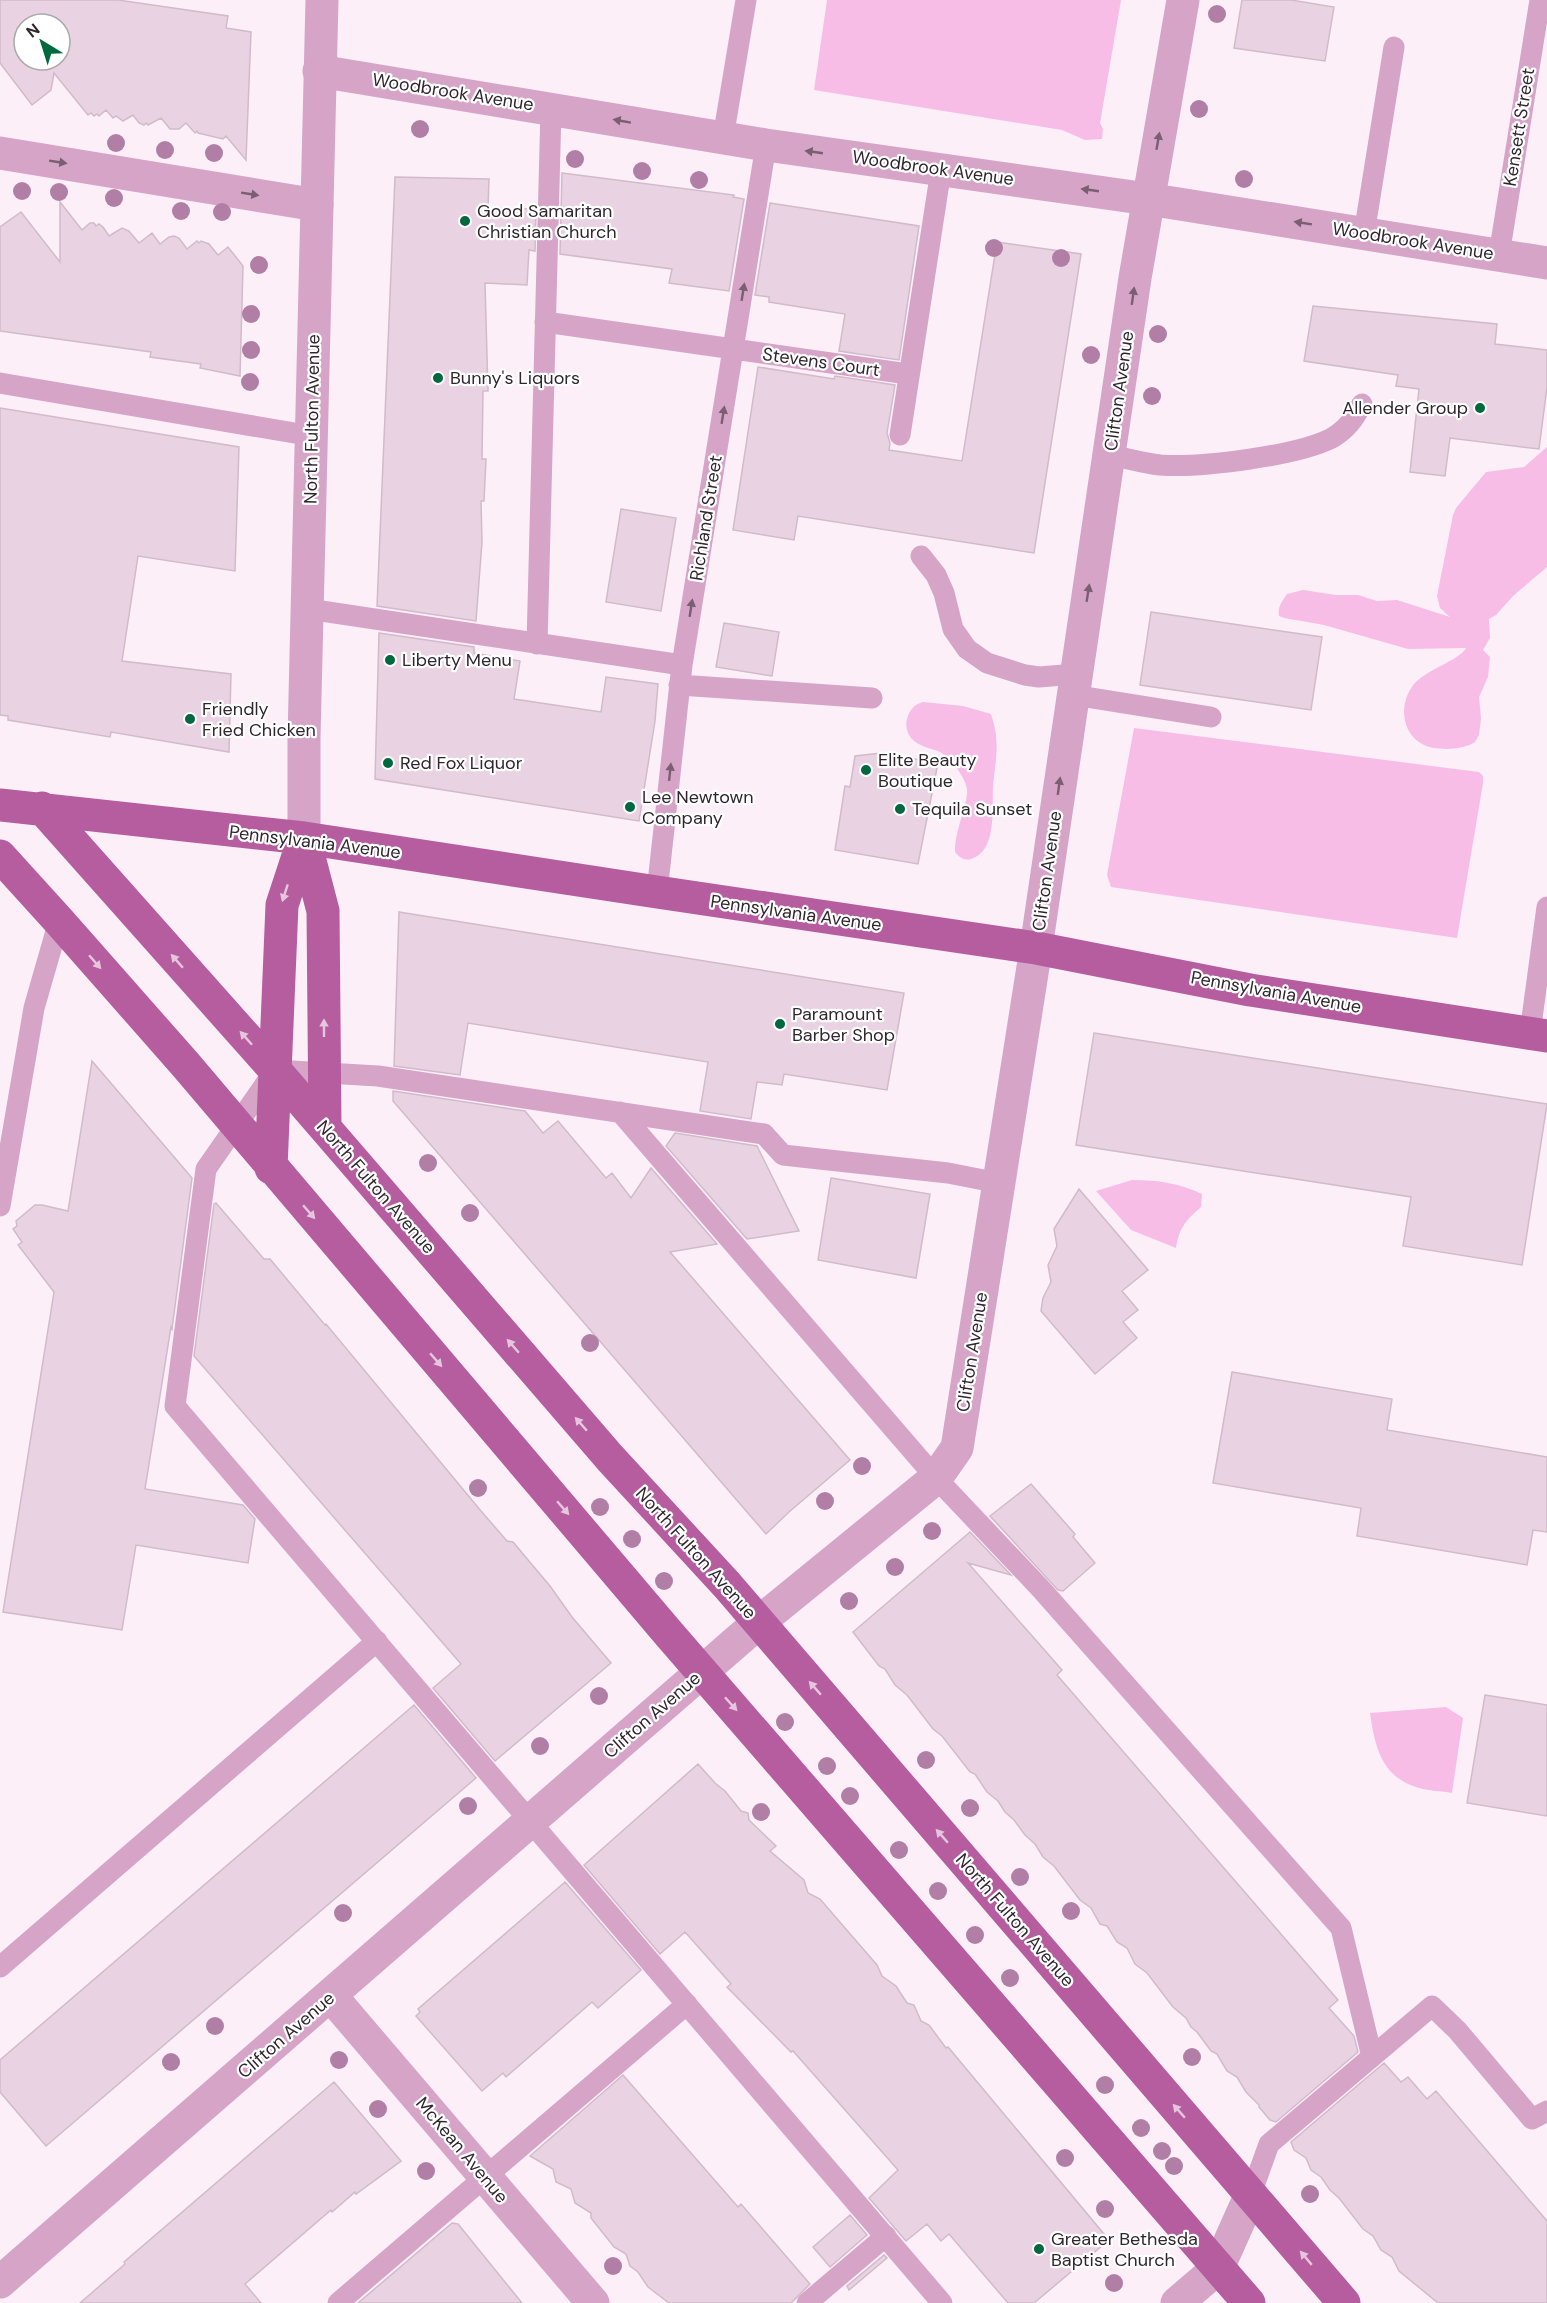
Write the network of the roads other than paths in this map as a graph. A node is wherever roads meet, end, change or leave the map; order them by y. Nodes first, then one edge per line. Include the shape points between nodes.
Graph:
1 (322, 0) edge
2 (746, 0) edge
3 (1183, 0) edge
4 (1540, 0) edge
5 (1394, 46) dead end
6 (319, 70) junction
7 (551, 109) junction
8 (723, 138) junction
9 (766, 145) junction
10 (0, 153) edge
11 (941, 170) junction
12 (1148, 199) junction
13 (317, 205) junction
14 (1364, 234) junction
15 (1499, 255) junction
16 (1547, 263) edge
17 (546, 322) junction
18 (734, 349) junction
19 (908, 374) junction
20 (0, 383) edge
21 (1362, 404) dead end
22 (900, 435) dead end
23 (312, 436) junction
24 (1110, 455) junction
25 (921, 555) dead end
26 (308, 609) junction
27 (537, 644) junction
28 (681, 675) junction
29 (1074, 685) junction
30 (872, 698) dead end
31 (1211, 717) dead end
32 (0, 805) edge
33 (42, 808) junction
34 (304, 838) junction
35 (0, 856) edge
36 (657, 892) junction
37 (1547, 907) edge
38 (59, 921) junction
39 (1036, 948) junction
40 (1538, 1035) edge
41 (275, 1070) junction
42 (324, 1072) junction
43 (620, 1112) junction
44 (236, 1126) junction
45 (325, 1128) junction
46 (271, 1168) junction
47 (999, 1183) junction
48 (0, 1206) edge
49 (936, 1478) junction
50 (758, 1623) junction
51 (376, 1641) junction
52 (702, 1672) junction
53 (531, 1821) junction
54 (0, 1967) edge
55 (331, 1996) junction
56 (687, 2004) junction
57 (1372, 2057) junction
58 (1547, 2111) edge
59 (485, 2177) junction
60 (1251, 2194) junction
61 (886, 2236) junction
62 (1218, 2268) junction
63 (0, 2282) edge
64 (338, 2303) edge
65 (593, 2303) edge
66 (807, 2303) edge
67 (942, 2303) edge
68 (1177, 2303) edge
69 (1249, 2303) edge
70 (1344, 2303) edge

1 - 6 street, North Fulton Avenue
2 - 8 lane
12 -> 3 street, Clifton Avenue
4 - 15 lane, Kensett Street
5 - 14 lane
6 - 7 street, Woodbrook Avenue
6 - 13 street, North Fulton Avenue
8 -> 7 street, Woodbrook Avenue
7 - 17 lane
8 - 9 street, Woodbrook Avenue
11 -> 9 street, Woodbrook Avenue
18 -> 9 lane, Richland Street
10 -> 13 street
12 -> 11 street, Woodbrook Avenue
11 - 19 lane
14 -> 12 street, Woodbrook Avenue
24 -> 12 street, Clifton Avenue
13 - 23 street, North Fulton Avenue
14 - 15 street, Woodbrook Avenue
15 - 16 street, Woodbrook Avenue
17 - 18 lane, Stevens Court
17 - 27 lane
18 - 19 lane, Stevens Court
28 -> 18 lane, Richland Street
19 - 22 lane
20 - 23 lane
21 - 24 lane via 1352,423 1332,438 1303,449 1188,465 1159,465
23 - 26 street, North Fulton Avenue
29 -> 24 street, Clifton Avenue
25 - 29 lane via 936,575 953,629 967,649 987,663
26 - 27 lane
26 - 34 street, North Fulton Avenue
27 - 28 lane
28 - 30 lane
36 -> 28 lane, Richland Street
29 - 31 lane
39 -> 29 street, Clifton Avenue
32 - 33 main road, Pennsylvania Avenue
33 - 34 main road, Pennsylvania Avenue
41 -> 33 main road, North Fulton Avenue
34 - 36 main road, Pennsylvania Avenue
34 -> 41 main road via 282,905
42 -> 34 main road via 323,911
35 - 38 main road
36 - 39 main road, Pennsylvania Avenue
37 - 40 lane
38 -> 44 main road
38 - 48 lane via 34,1008
39 - 40 main road, Pennsylvania Avenue via 1250,990
39 - 47 street, Clifton Avenue
41 - 42 lane
41 - 44 lane
41 - 45 main road, North Fulton Avenue
41 - 46 main road
42 - 43 lane via 378,1076
42 - 45 main road
43 - 47 lane via 764,1134 783,1155 948,1173
43 - 49 lane
44 - 46 main road
44 - 51 lane via 206,1169 175,1406
50 -> 45 main road, North Fulton Avenue
46 -> 52 main road
47 - 49 street, Clifton Avenue via 957,1448
49 - 50 street, Clifton Avenue
49 - 57 lane via 1049,1598 1341,1928
50 - 52 street, Clifton Avenue
60 -> 50 main road, North Fulton Avenue
51 - 53 lane
51 - 54 lane
52 - 53 street, Clifton Avenue
52 -> 62 main road
53 - 55 street, Clifton Avenue
53 - 56 lane
55 - 59 street, McKean Avenue
55 - 63 street, Clifton Avenue
56 - 59 lane
56 - 61 lane
57 - 58 lane via 1432,2006 1532,2119
57 - 60 lane via 1269,2144
59 - 64 lane
59 - 65 street, McKean Avenue
60 - 62 street
70 -> 60 main road, North Fulton Avenue
61 - 66 lane
61 - 67 lane
62 - 68 street
62 - 69 main road

